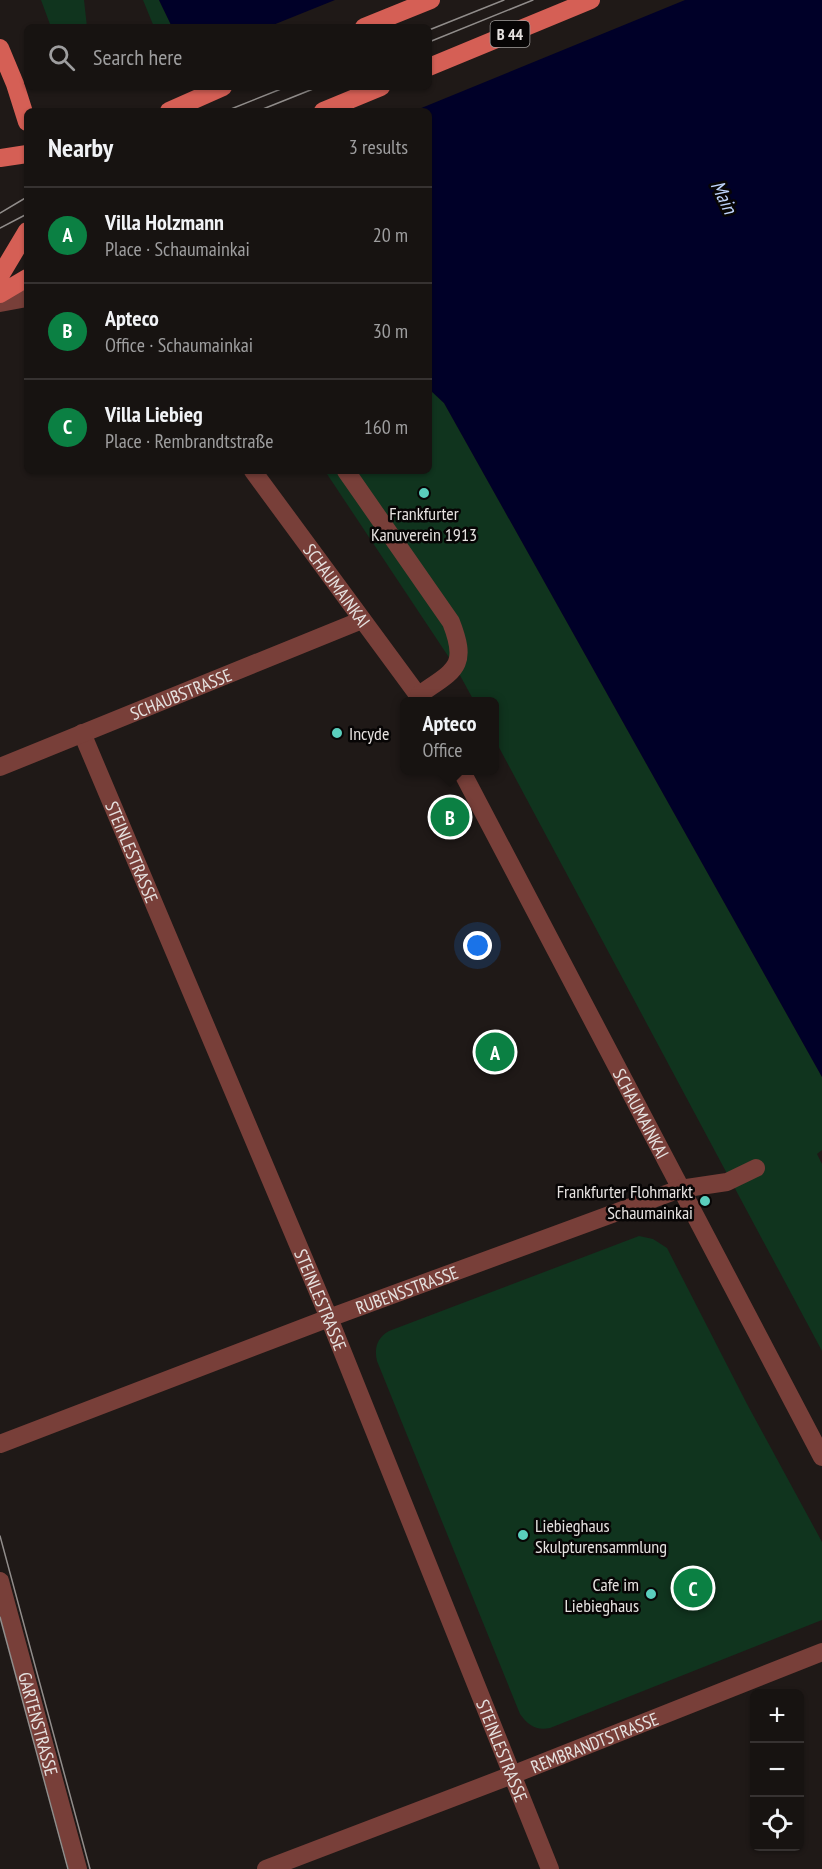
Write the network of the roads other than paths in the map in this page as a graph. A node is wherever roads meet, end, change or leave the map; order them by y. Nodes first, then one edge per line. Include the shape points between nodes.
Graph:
1 (431, 0) edge
2 (591, 0) edge
3 (371, 24) edge
4 (0, 48) edge
5 (432, 66) edge
6 (217, 90) edge
7 (374, 90) edge
8 (176, 108) edge
9 (330, 108) edge
10 (24, 112) edge
11 (24, 154) edge
12 (0, 158) edge
13 (24, 236) edge
14 (0, 276) edge
15 (24, 280) edge
16 (0, 294) edge
17 (24, 299) edge
18 (0, 303) edge
19 (255, 474) edge
20 (348, 474) edge
21 (362, 620) junction
22 (420, 697) edge
23 (422, 697) edge
24 (82, 733) junction
25 (0, 767) edge
26 (463, 775) edge
27 (756, 1168) dead end
28 (680, 1189) junction
29 (329, 1318) junction
30 (0, 1444) edge
31 (822, 1456) edge
32 (0, 1581) edge
33 (822, 1652) edge
34 (512, 1775) junction
35 (78, 1869) edge
36 (266, 1869) edge
37 (550, 1869) edge

1 - 3 main road
2 - 5 main road, B 44
4 - 10 main road
6 - 8 main road
7 - 9 main road
11 - 12 main road
13 - 14 main road
15 - 16 main road
17 - 18 street
19 - 21 street, SCHAUMAINKAI
20 - 23 street via 451,622 458,641 457,666
21 - 22 street, SCHAUMAINKAI
21 - 24 street, SCHAUBSTRASSE
24 - 25 street, SCHAUBSTRASSE
24 - 29 street, STEINLESTRASSE
26 - 28 street, SCHAUMAINKAI
27 - 28 street, RUBENSSTRASSE via 727,1182
28 - 29 street, RUBENSSTRASSE
28 - 31 street, SCHAUMAINKAI
29 - 30 street, RUBENSSTRASSE
29 - 34 street, STEINLESTRASSE
32 - 35 street, GARTENSTRASSE
33 - 34 street, REMBRANDTSTRASSE
34 - 36 street, REMBRANDTSTRASSE
34 - 37 street, STEINLESTRASSE

